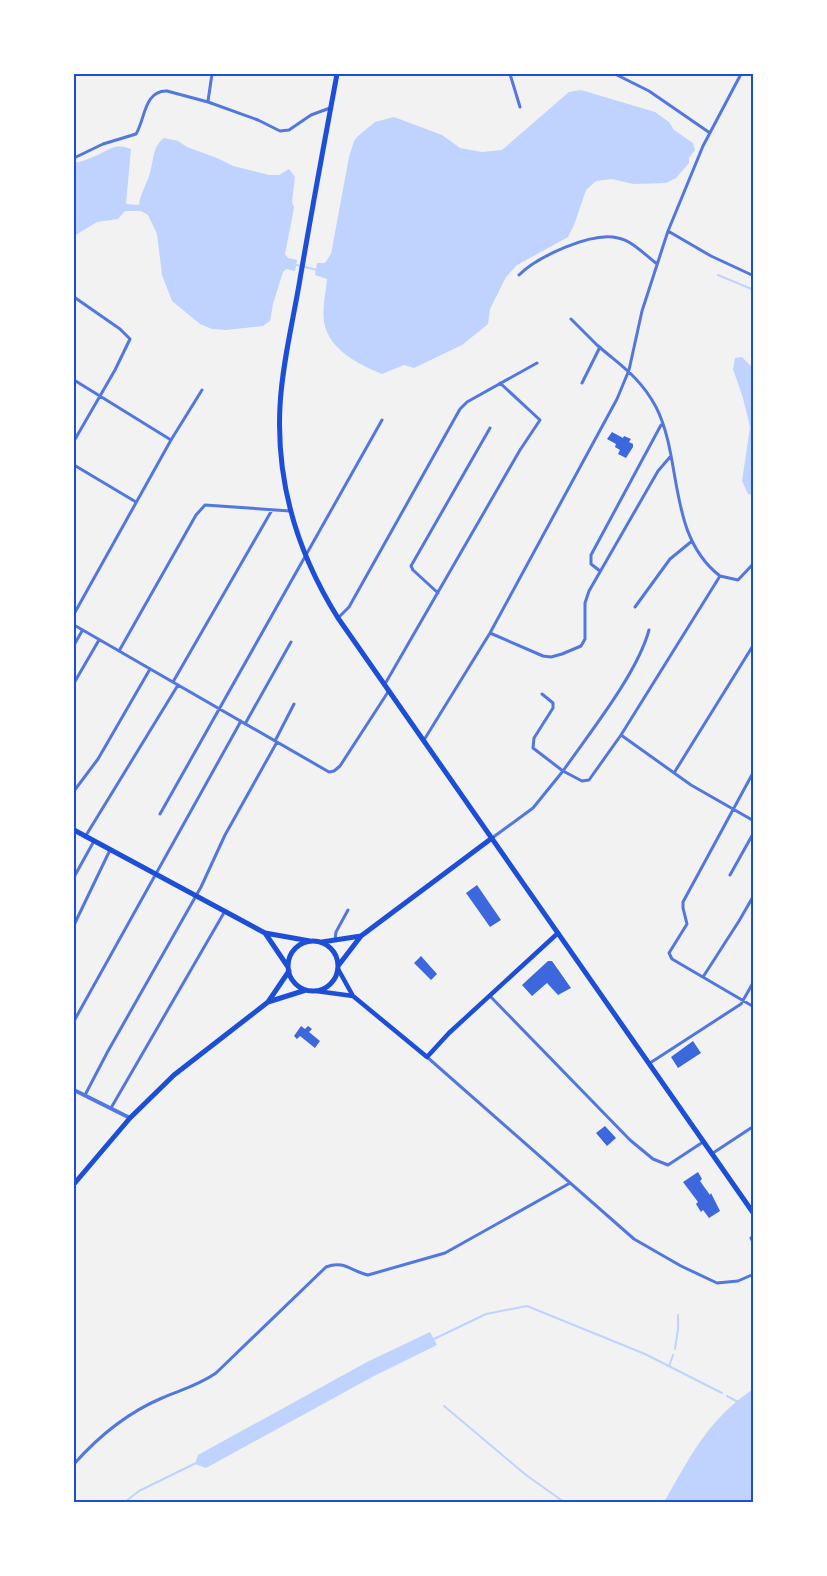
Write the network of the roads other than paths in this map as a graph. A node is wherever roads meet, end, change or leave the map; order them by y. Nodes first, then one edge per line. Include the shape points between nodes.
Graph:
1 (212, 74) edge
2 (337, 74) edge
3 (510, 74) edge
4 (615, 74) edge
5 (741, 74) edge
6 (208, 102) junction
7 (520, 107) dead end
8 (330, 108) junction
9 (710, 133) junction
10 (74, 158) edge
11 (668, 231) junction
12 (657, 264) junction
13 (519, 275) dead end
14 (753, 276) edge
15 (74, 297) edge
16 (571, 319) dead end
17 (600, 347) junction
18 (537, 363) dead end
19 (629, 370) junction
20 (74, 380) edge
21 (500, 383) junction
22 (582, 383) dead end
23 (202, 390) dead end
24 (99, 396) junction
25 (382, 420) dead end
26 (662, 423) junction
27 (490, 428) dead end
28 (171, 440) junction
29 (74, 441) edge
30 (670, 457) junction
31 (74, 465) edge
32 (136, 502) junction
33 (272, 510) junction
34 (290, 511) junction
35 (692, 541) junction
36 (305, 555) junction
37 (753, 563) edge
38 (600, 572) junction
39 (720, 576) junction
40 (438, 593) junction
41 (635, 607) dead end
42 (74, 614) edge
43 (338, 618) junction
44 (74, 625) edge
45 (82, 630) junction
46 (649, 630) dead end
47 (490, 633) junction
48 (99, 640) junction
49 (291, 642) dead end
50 (753, 644) edge
51 (74, 645) edge
52 (119, 651) junction
53 (150, 669) junction
54 (74, 682) edge
55 (173, 682) junction
56 (178, 685) junction
57 (386, 689) junction
58 (542, 694) dead end
59 (294, 704) dead end
60 (219, 709) junction
61 (243, 723) junction
62 (621, 735) junction
63 (276, 741) junction
64 (423, 742) junction
65 (563, 771) junction
66 (753, 771) edge
67 (674, 773) junction
68 (74, 790) edge
69 (733, 809) junction
70 (160, 814) dead end
71 (753, 821) edge
72 (74, 830) edge
73 (753, 832) edge
74 (86, 837) junction
75 (492, 838) junction
76 (94, 841) junction
77 (110, 849) junction
78 (156, 875) junction
79 (730, 875) dead end
80 (74, 877) edge
81 (753, 895) edge
82 (196, 896) junction
83 (348, 910) dead end
84 (225, 911) junction
85 (74, 925) edge
86 (265, 933) junction
87 (558, 933) junction
88 (361, 936) junction
89 (335, 940) junction
90 (310, 941) junction
91 (321, 942) junction
92 (338, 967) junction
93 (288, 969) junction
94 (703, 977) junction
95 (753, 981) edge
96 (306, 990) junction
97 (316, 991) junction
98 (490, 995) junction
99 (353, 996) junction
100 (743, 1000) junction
101 (268, 1002) junction
102 (753, 1007) edge
103 (74, 1021) edge
104 (427, 1057) junction
105 (650, 1064) junction
106 (74, 1089) edge
107 (85, 1095) junction
108 (111, 1108) junction
109 (130, 1118) junction
110 (753, 1126) edge
111 (703, 1142) junction
112 (712, 1154) junction
113 (570, 1183) junction
114 (74, 1184) edge
115 (753, 1214) edge
116 (753, 1235) edge
117 (753, 1244) edge
118 (753, 1274) edge
119 (74, 1464) edge

1 - 6 street
2 - 8 main road
3 - 7 street
4 - 9 street via 649,91
5 - 9 street
6 - 8 street via 285,132
6 - 10 street via 157,92 136,135 103,144
8 - 34 main road via 280,407 281,453
9 - 11 street
11 - 12 street
11 - 14 street
12 - 13 street via 623,239 606,237 568,245
12 - 19 street
15 - 24 street via 130,339
16 - 17 street
17 - 19 street
17 - 22 street
18 - 21 street
19 - 26 street via 646,390
19 - 47 street via 609,416
20 - 24 street
21 - 40 street via 540,420
21 - 43 street via 467,402 456,414 349,607
23 - 28 street
24 - 28 street
24 - 29 street
25 - 36 street
26 - 30 street
26 - 38 street via 591,555 591,564
27 - 40 street via 411,566
28 - 32 street
30 - 35 street via 680,508
30 - 38 street
31 - 32 street
32 - 42 street
33 - 34 street
33 - 52 street via 205,505
33 - 55 street
34 - 36 main road
35 - 39 street
35 - 41 street via 670,559
36 - 43 main road
36 - 60 street
37 - 39 street via 738,580
38 - 47 street via 586,600 586,637 580,646 547,657
39 - 62 street
40 - 57 street
43 - 57 main road
44 - 45 street
45 - 48 street
45 - 51 street
46 - 65 street via 644,647 616,693
47 - 64 street
48 - 52 street
48 - 54 street
49 - 61 street
50 - 67 street
52 - 53 street
53 - 55 street
53 - 68 street via 98,759
55 - 56 street
56 - 60 street
56 - 74 street
57 - 63 street via 334,771 325,770
57 - 64 main road
58 - 65 street via 553,703 553,708 534,738 533,748
59 - 63 street
60 - 61 street
60 - 70 street
61 - 63 street
61 - 78 street
62 - 65 street via 589,780 582,781
62 - 67 street
63 - 82 street
64 - 75 main road
65 - 75 street via 533,808
66 - 69 street
67 - 69 street
69 - 71 street
69 - 94 street via 683,902 687,924 669,955
72 - 74 main road
73 - 79 street
74 - 76 main road
75 - 87 main road
75 - 88 main road
76 - 77 main road
76 - 80 street
77 - 78 main road
77 - 85 street
78 - 82 main road
78 - 103 street
81 - 94 street
82 - 84 main road
82 - 107 street
83 - 89 street
84 - 86 main road
84 - 108 street
86 - 90 main road
86 - 93 main road
87 - 98 main road
87 - 105 main road
88 - 89 main road
88 - 92 main road
89 - 91 main road
90 - 91 main road
90 - 93 main road via 294,950
91 - 92 main road via 333,951
92 - 97 main road via 331,984
92 - 99 main road
93 - 96 main road via 292,979
93 - 101 main road
94 - 100 street
95 - 100 street
96 - 97 main road
96 - 101 main road
97 - 99 main road
98 - 104 main road
98 - 111 street via 652,1159 668,1165
99 - 104 main road
100 - 102 street
100 - 105 street
101 - 109 main road via 174,1075
104 - 113 street
105 - 111 main road
106 - 107 street
107 - 108 street
108 - 109 street
109 - 114 main road
110 - 112 street
111 - 112 main road
112 - 115 main road
113 - 118 street via 634,1239 681,1266 717,1283 738,1281
113 - 119 street via 445,1253 368,1275 344,1264 326,1268 216,1373 138,1410 99,1438
116 - 117 street

